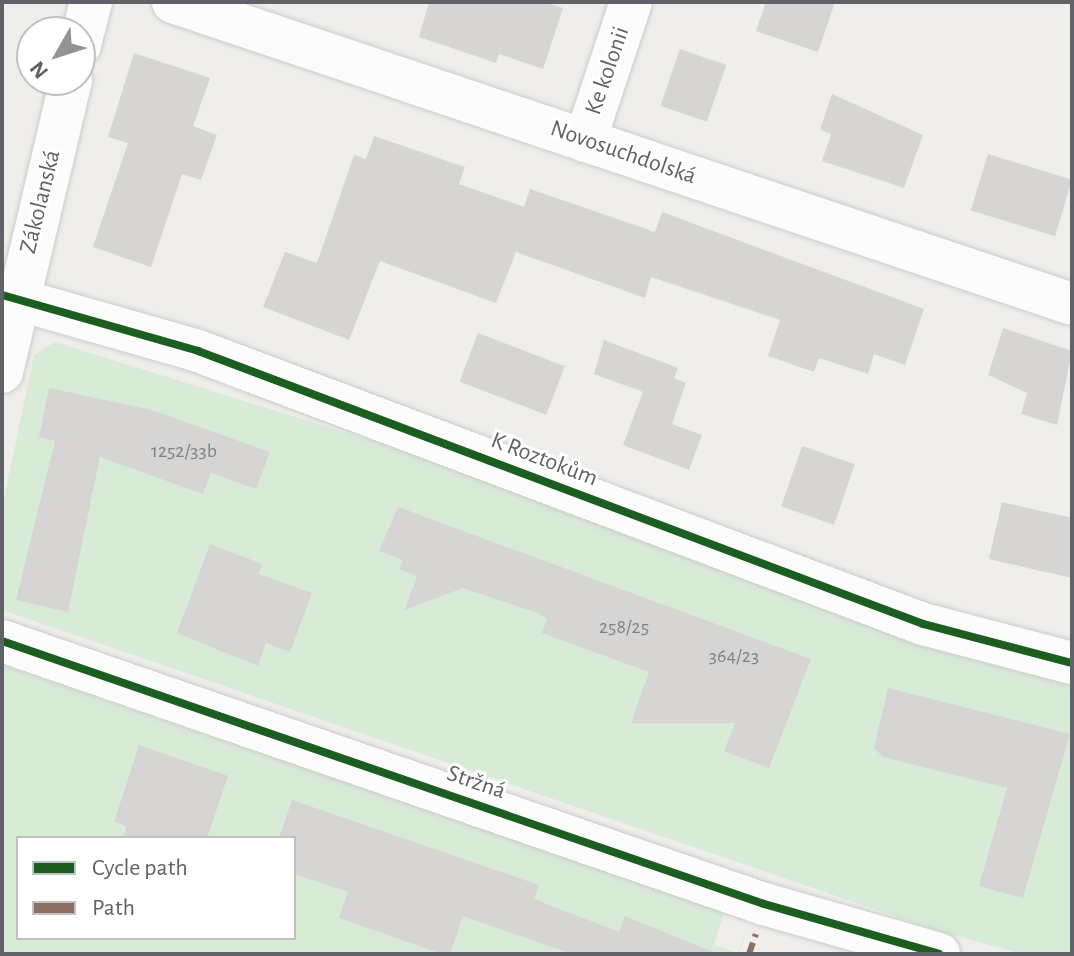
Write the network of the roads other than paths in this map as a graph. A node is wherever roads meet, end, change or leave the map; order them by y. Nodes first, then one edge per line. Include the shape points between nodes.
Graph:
1 (173, 2) edge
2 (631, 2) edge
3 (66, 96) edge
4 (585, 141) junction
5 (10, 296) edge
6 (1072, 304) edge
7 (2, 372) edge
8 (2, 641) edge
9 (1072, 663) edge
10 (939, 954) edge

1 - 4 street, Novosuchdolská
2 - 4 street, Ke kolonii
3 - 5 street, Zákolanská
4 - 6 street, Novosuchdolská
5 - 7 street, Zákolanská
5 - 9 street, K Roztokům via 198,351 923,624
8 - 10 street, Stržná via 764,904

